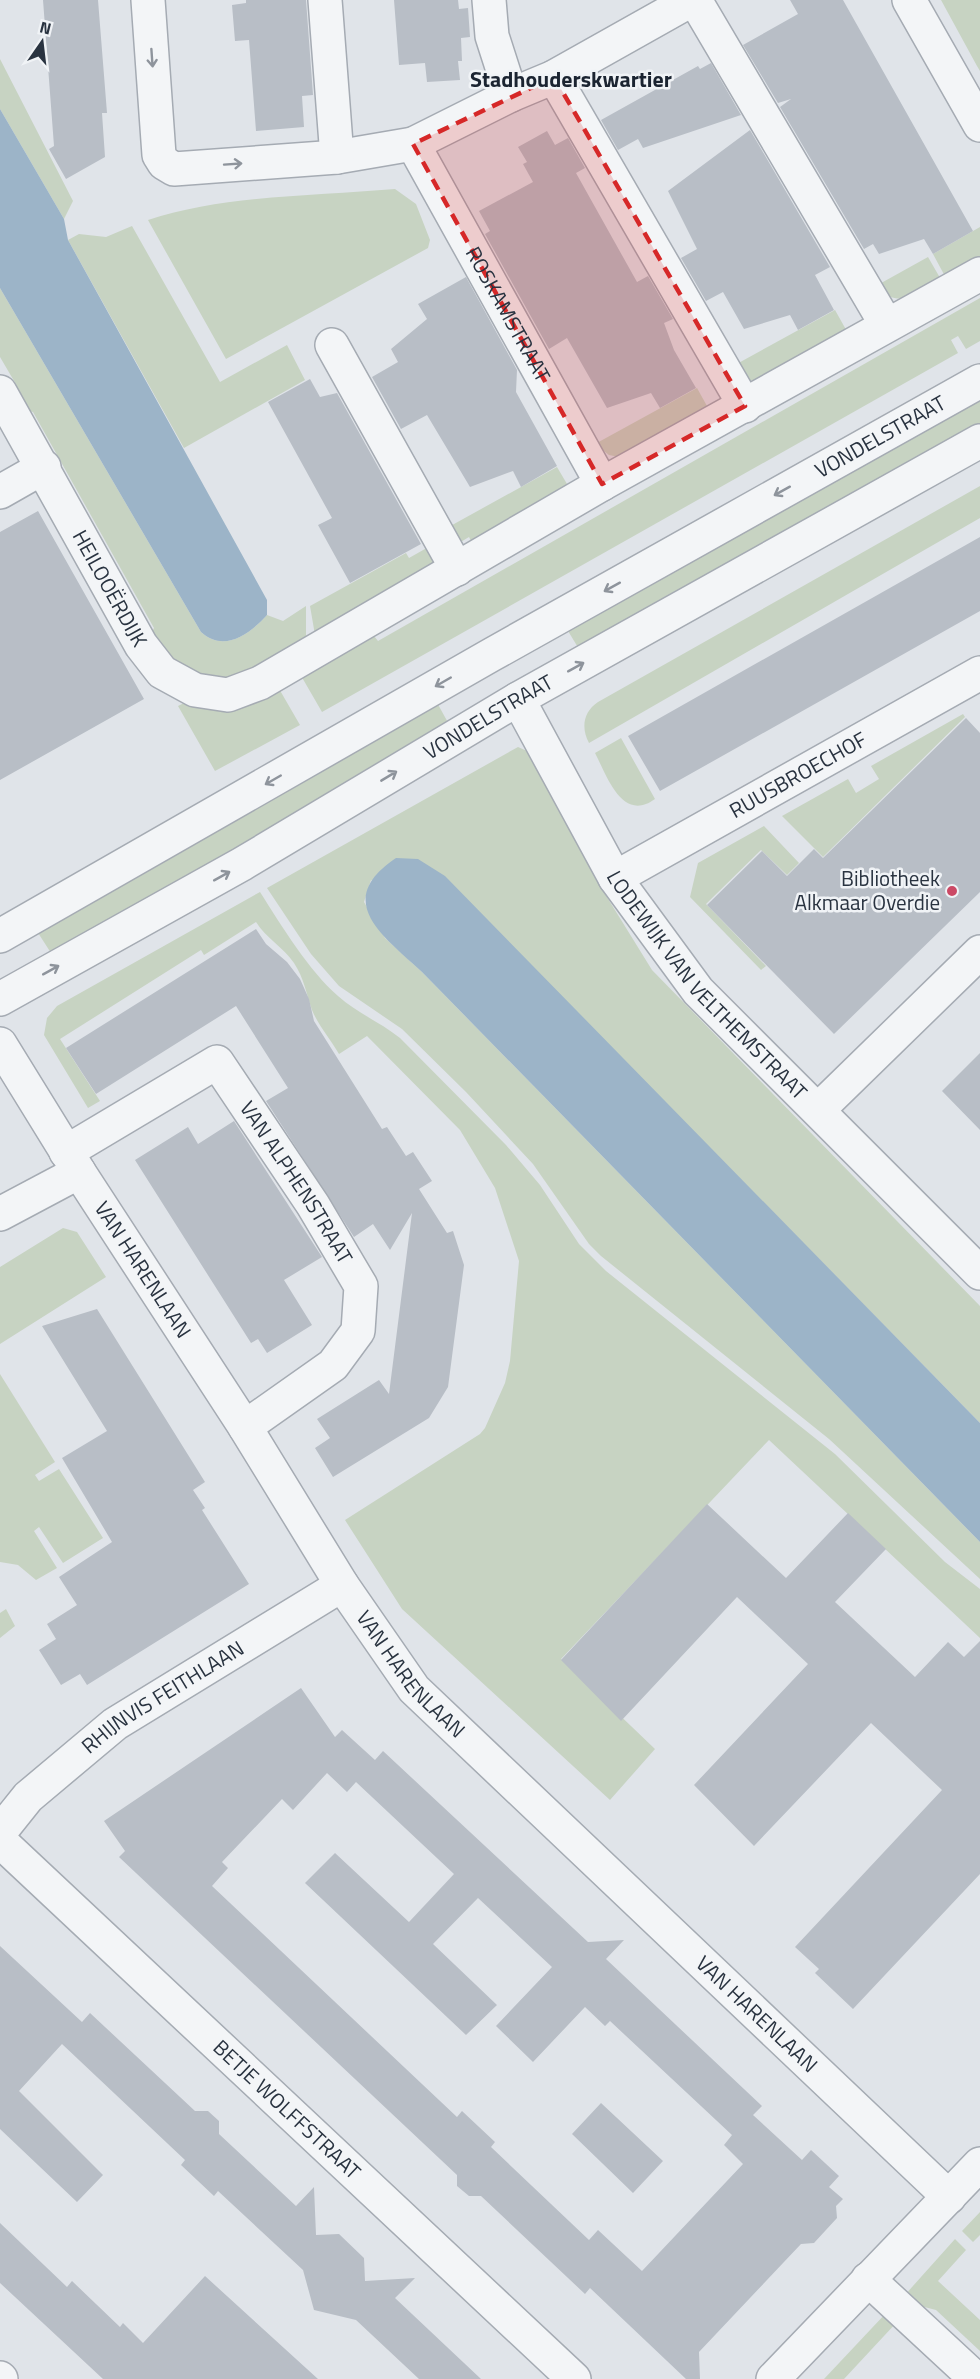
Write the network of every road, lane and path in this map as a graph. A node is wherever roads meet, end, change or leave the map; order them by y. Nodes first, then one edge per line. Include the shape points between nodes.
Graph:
1 (148, 0) edge
2 (325, 0) edge
3 (489, 0) edge
4 (693, 0) edge
5 (909, 0) edge
6 (657, 9) edge
7 (554, 78) junction
8 (511, 95) junction
9 (980, 125) edge
10 (413, 144) junction
11 (338, 157) junction
12 (980, 274) edge
13 (886, 324) junction
14 (332, 345) dead end
15 (980, 381) edge
16 (0, 392) edge
17 (745, 406) junction
18 (980, 441) edge
19 (44, 467) junction
20 (602, 484) junction
21 (0, 492) edge
22 (457, 570) junction
23 (491, 655) junction
24 (980, 673) edge
25 (518, 699) junction
26 (615, 878) junction
27 (0, 936) edge
28 (980, 952) edge
29 (0, 999) edge
30 (0, 1044) edge
31 (819, 1109) junction
32 (73, 1162) junction
33 (0, 1214) edge
34 (980, 1273) edge
35 (245, 1427) junction
36 (342, 1585) junction
37 (0, 1832) edge
38 (0, 1841) edge
39 (980, 2164) edge
40 (949, 2197) junction
41 (868, 2279) junction
42 (574, 2379) edge
43 (773, 2379) edge
44 (976, 2379) edge

1 -> 11 street via 159,155 164,163 174,169
2 - 11 street
3 - 8 street via 492,36
4 - 6 street
4 - 13 street
5 - 9 street
6 - 7 street
7 - 8 street
7 - 17 street
8 - 10 street
10 - 11 street
10 - 20 street, ROSKAMSTRAAT
12 - 13 street
13 - 17 street
14 - 22 street
15 -> 23 street, VONDELSTRAAT
16 - 19 street, HEILOOËRDIJK
17 - 20 street
25 -> 18 street, VONDELSTRAAT
19 - 21 street
19 - 22 street, HEILOOËRDIJK via 141,645 162,672 195,690 228,695 260,683
20 - 22 street
23 - 25 street, LODEWIJK VAN VELTHEMSTRAAT
23 -> 27 street, VONDELSTRAAT
24 - 26 street, RUUSBROECHOF
25 - 26 street, LODEWIJK VAN VELTHEMSTRAAT
29 -> 25 street, VONDELSTRAAT via 242,864
26 - 31 street, LODEWIJK VAN VELTHEMSTRAAT via 698,991
28 - 31 street
30 - 32 street, VAN HARENLAAN
31 - 34 street, LODEWIJK VAN VELTHEMSTRAAT
32 - 33 street
32 - 35 street, VAN HARENLAAN
32 - 35 street, VAN ALPHENSTRAAT via 217,1062 313,1205 361,1286 358,1331 333,1365
35 - 36 street, VAN HARENLAAN
36 - 37 street, RHIJNVIS FEITHLAAN via 116,1724 28,1797
36 - 40 street, VAN HARENLAAN via 414,1689
38 - 42 street, BETJE WOLFFSTRAAT
39 - 40 street
40 - 41 street
41 - 43 street
41 - 44 street

